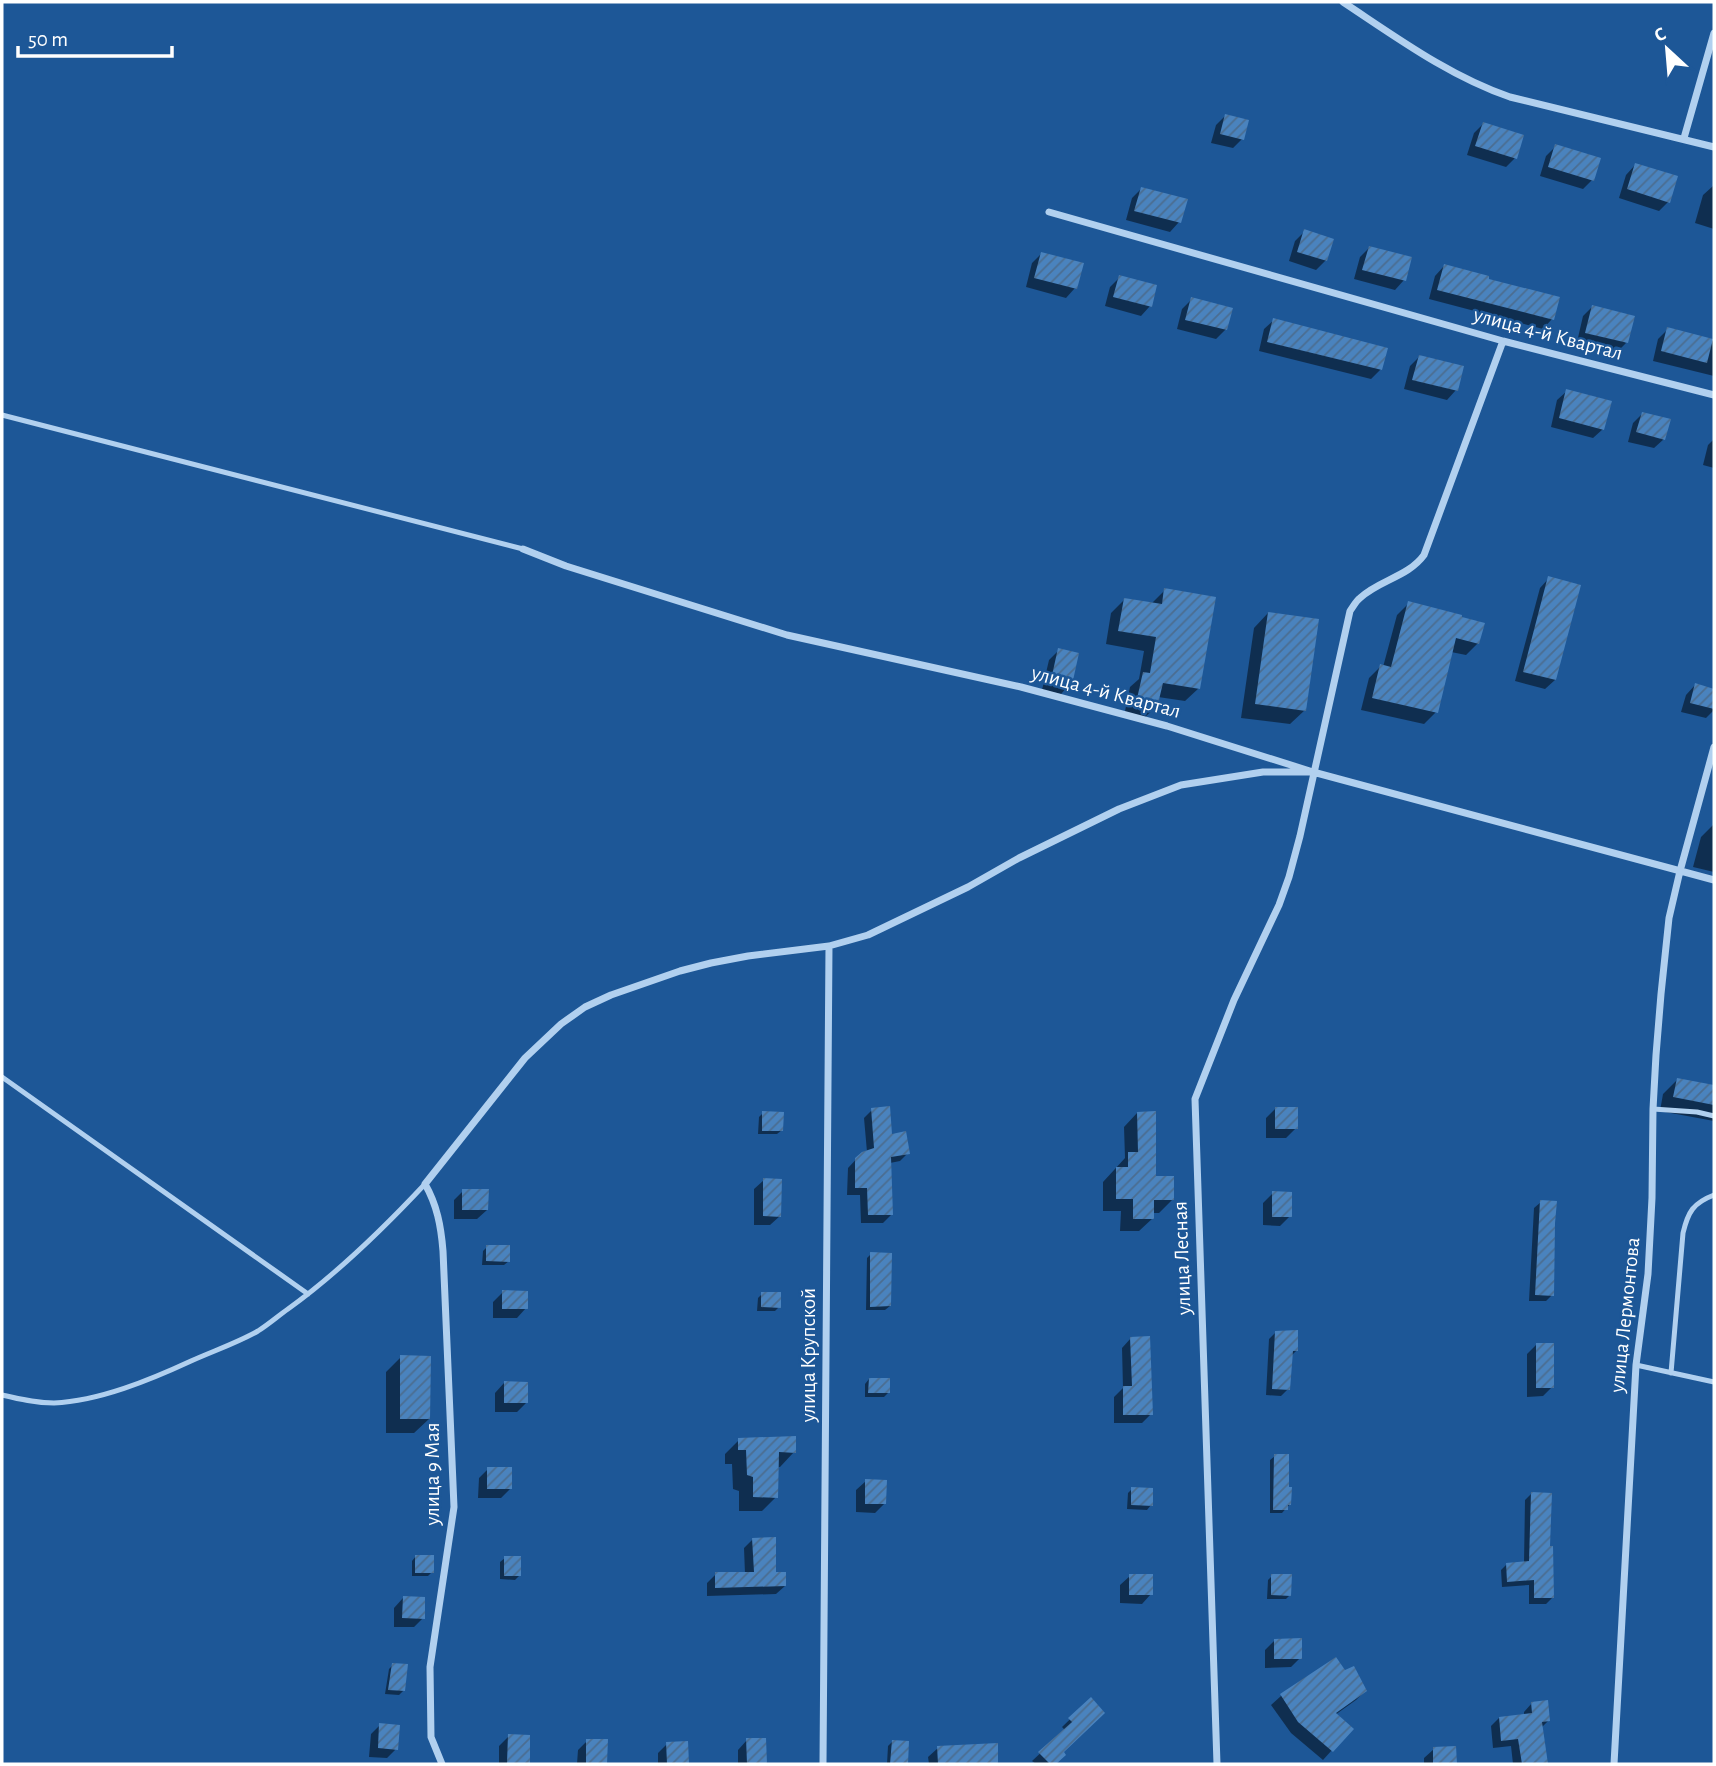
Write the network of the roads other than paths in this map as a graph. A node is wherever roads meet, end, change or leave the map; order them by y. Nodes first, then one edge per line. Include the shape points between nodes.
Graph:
1 (1343, 2) edge
2 (1714, 33) edge
3 (1684, 138) junction
4 (1714, 146) edge
5 (1049, 212) dead end
6 (1503, 341) junction
7 (1714, 396) edge
8 (2, 415) edge
9 (523, 549) joint
10 (1714, 747) edge
11 (1314, 772) junction
12 (1680, 871) junction
13 (1714, 880) edge
14 (829, 946) junction
15 (2, 1077) edge
16 (1653, 1109) junction
17 (1714, 1116) edge
18 (425, 1184) junction
19 (1714, 1195) edge
20 (308, 1294) junction
21 (1636, 1365) junction
22 (1671, 1373) junction
23 (1714, 1382) edge
24 (2, 1395) edge
25 (442, 1764) edge
26 (823, 1764) edge
27 (1217, 1764) edge
28 (1614, 1764) edge

1 - 3 street via 1433,61 1490,90
2 - 3 street
3 - 4 street
5 - 6 street, улица 4-й Квартал
6 - 7 street, улица 4-й Квартал
6 - 11 street, улица Лесная via 1424,555 1418,564 1358,599 1350,611
8 - 9 lane
9 - 11 street, улица 4-й Квартал via 787,635 1021,687
10 - 12 street
11 - 12 street, улица 4-й Квартал
11 - 14 street via 1263,772 1181,785 1119,809 868,935
11 - 27 street, улица Лесная via 1279,905 1234,1000 1195,1099
12 - 13 street, улица 4-й Квартал
12 - 16 street, улица Лермонтова via 1669,918
14 - 18 street via 711,963 584,1007 525,1058
14 - 26 street, улица Крупской
15 - 20 lane
16 - 17 lane
16 - 21 street, улица Лермонтова via 1648,1274
18 - 20 lane
18 - 25 street, улица 9 Мая via 441,1226 454,1507 429,1667 431,1738
19 - 22 lane via 1699,1202 1685,1222
20 - 24 lane via 258,1331 135,1384 53,1403
21 - 22 lane
21 - 28 street, улица Лермонтова
22 - 23 lane

